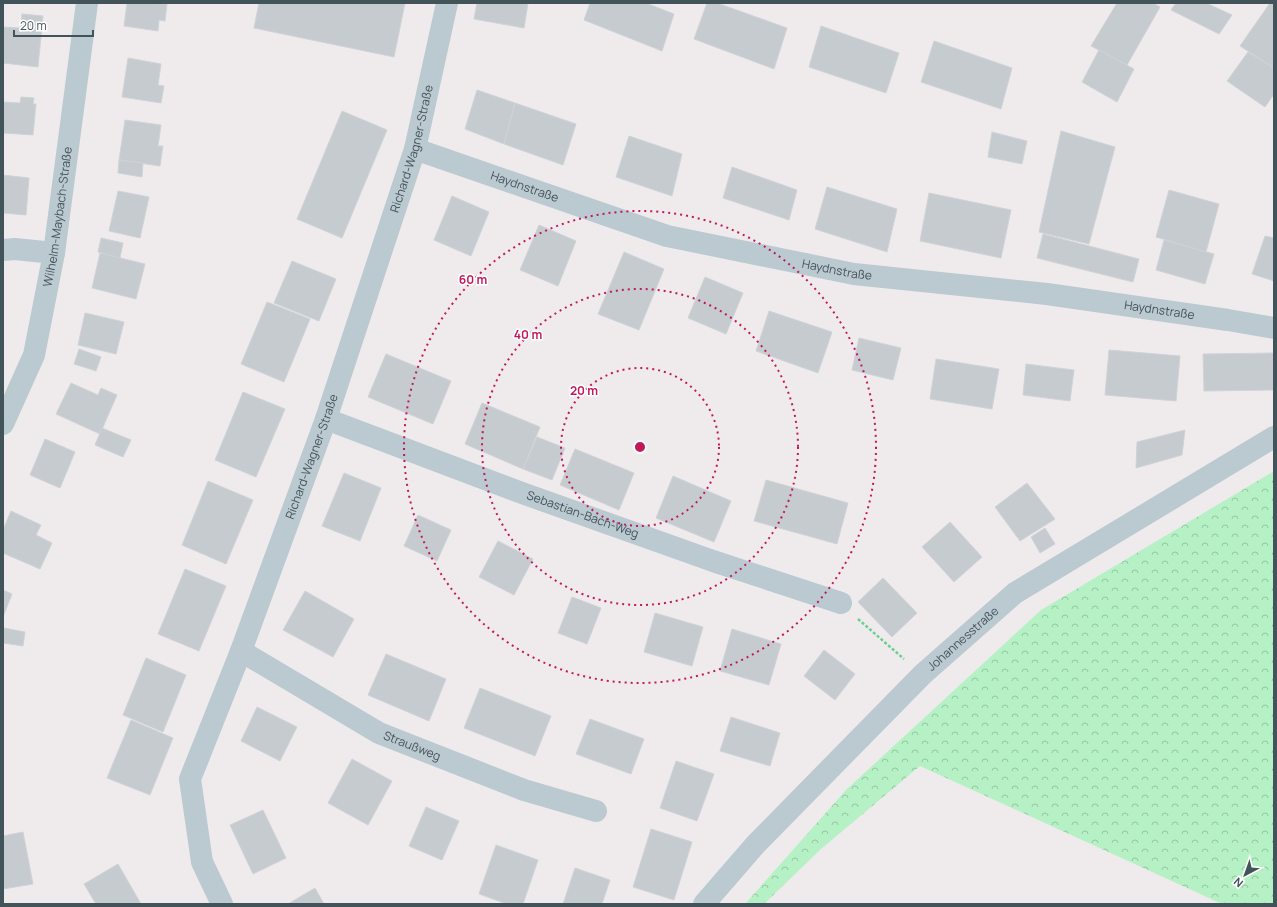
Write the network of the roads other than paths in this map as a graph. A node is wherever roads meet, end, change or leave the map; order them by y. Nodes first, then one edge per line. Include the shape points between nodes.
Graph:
1 (87, 3) edge
2 (448, 3) edge
3 (415, 149) junction
4 (3, 250) edge
5 (54, 253) junction
6 (1274, 328) edge
7 (326, 419) junction
8 (3, 424) edge
9 (1274, 437) edge
10 (841, 603) road end
11 (241, 651) junction
12 (596, 811) dead end
13 (222, 904) edge
14 (704, 904) edge

1 - 5 street, Wilhelm-Maybach-Straße
2 - 3 street, Richard-Wagner-Straße
3 - 6 street, Haydnstraße via 667,236 854,274 1047,294
3 - 7 street, Richard-Wagner-Straße
4 - 5 street
5 - 8 street, Wilhelm-Maybach-Straße via 34,355
7 - 10 street, Sebastian-Bach-Weg via 522,494
7 - 11 street, Richard-Wagner-Straße
9 - 14 street, Johannesstraße via 1015,593 923,674 756,844
11 - 12 street, Straußweg via 379,733 524,790
11 - 13 street, Richard-Wagner-Straße via 190,779 202,862

